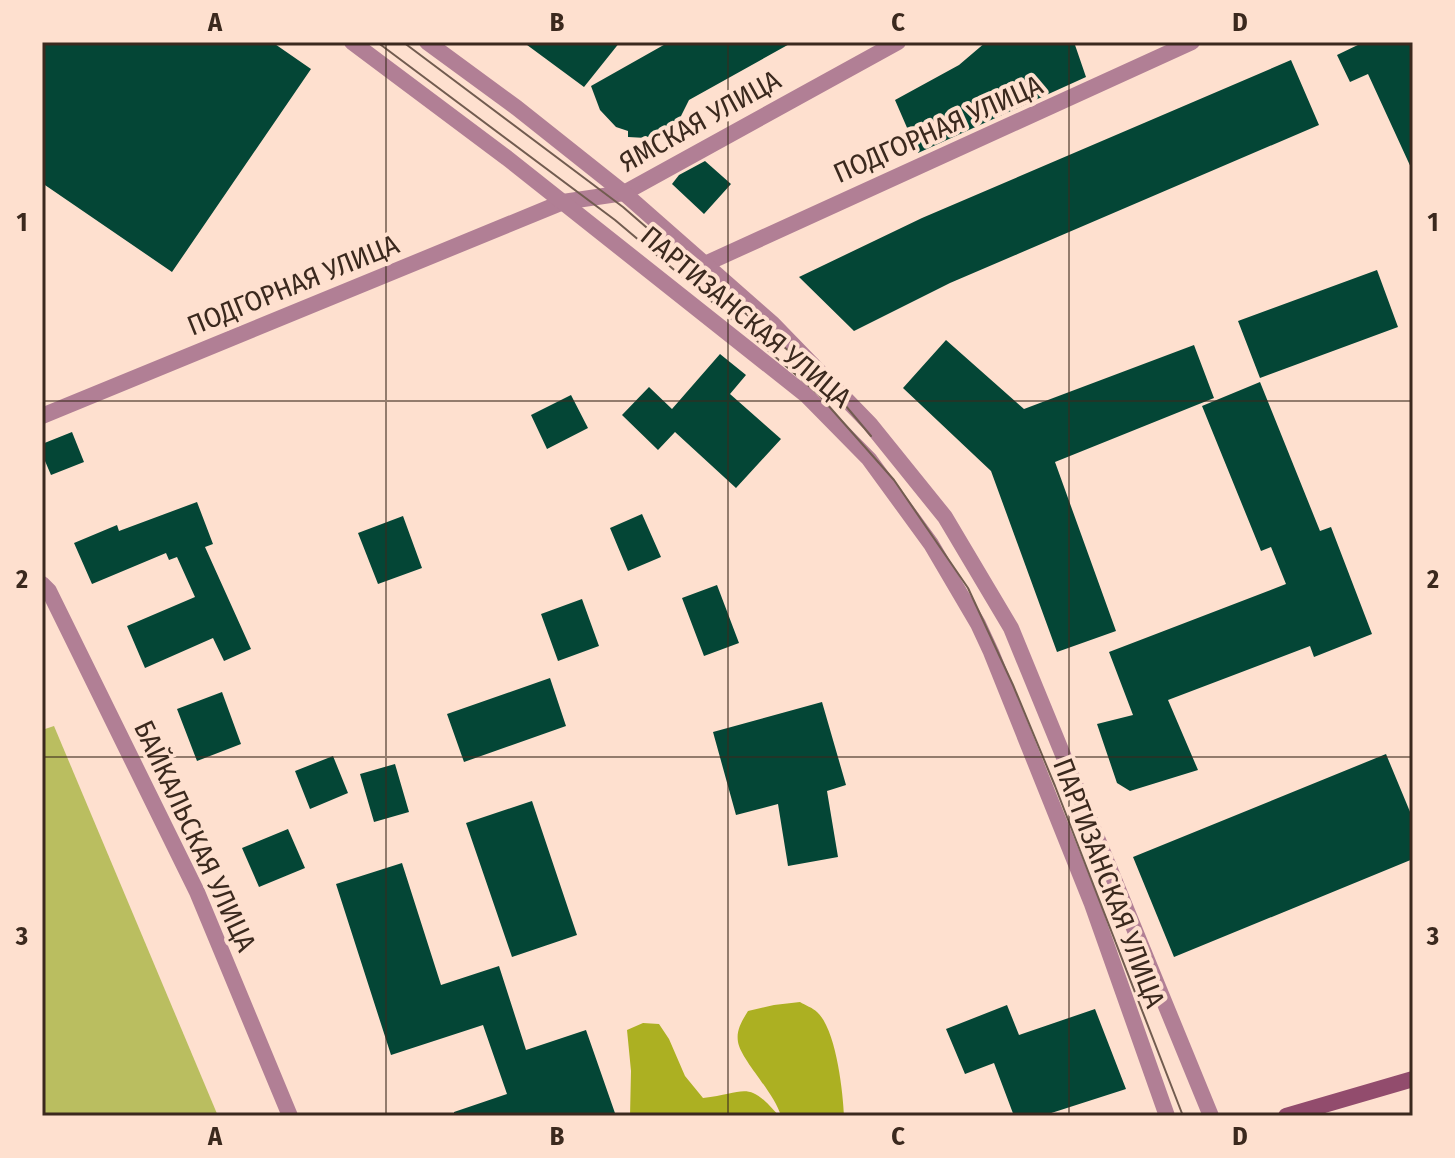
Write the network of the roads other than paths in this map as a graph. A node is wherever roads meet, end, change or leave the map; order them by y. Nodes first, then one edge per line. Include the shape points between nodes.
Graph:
1 (352, 42) edge
2 (427, 42) edge
3 (898, 42) edge
4 (1192, 42) edge
5 (624, 193) junction
6 (563, 202) junction
7 (705, 264) junction
8 (42, 416) edge
9 (42, 584) edge
10 (1413, 1079) edge
11 (290, 1116) edge
12 (1167, 1116) edge
13 (1211, 1116) edge
14 (1286, 1116) edge

1 - 6 street, ПАРТИЗАНСКАЯ УЛИЦА
2 - 5 street, ПАРТИЗАНСКАЯ УЛИЦА
3 - 5 street, ЯМСКАЯ УЛИЦА
4 - 7 street, ПОДГОРНАЯ УЛИЦА
5 - 6 street, ЯМСКАЯ УЛИЦА
5 - 7 street, ПАРТИЗАНСКАЯ УЛИЦА
6 - 8 street, ПОДГОРНАЯ УЛИЦА
6 - 12 street, ПАРТИЗАНСКАЯ УЛИЦА via 806,395 869,459 931,544 991,652 1092,904
7 - 13 street, ПАРТИЗАНСКАЯ УЛИЦА via 773,324 870,424 960,542 1011,628
9 - 11 street, БАЙКАЛЬСКАЯ УЛИЦА via 197,892
10 - 14 main road

